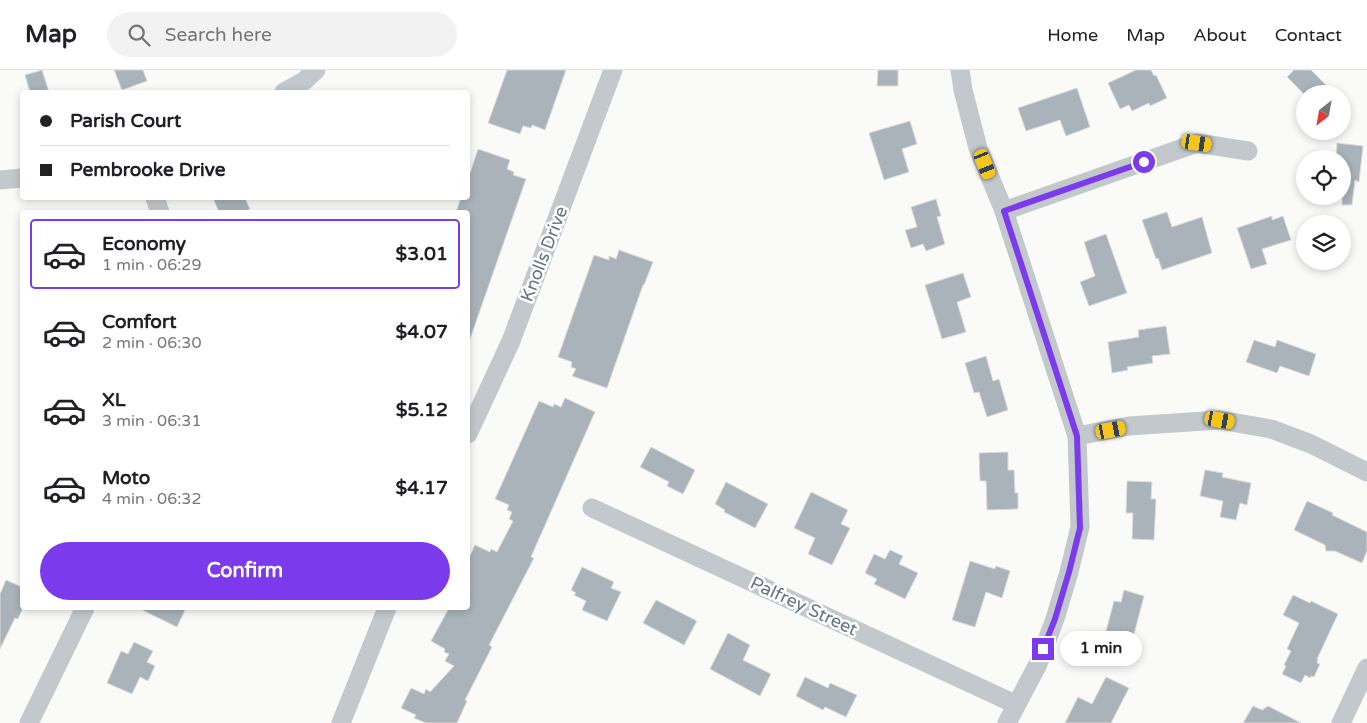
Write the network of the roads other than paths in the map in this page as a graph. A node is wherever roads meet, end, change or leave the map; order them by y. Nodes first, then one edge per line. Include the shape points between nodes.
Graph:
1 (316, 70) edge
2 (613, 70) edge
3 (960, 70) edge
4 (288, 90) edge
5 (1248, 151) dead end
6 (20, 178) edge
7 (0, 180) edge
8 (1004, 211) junction
9 (470, 430) edge
10 (1077, 436) junction
11 (1367, 472) edge
12 (592, 508) dead end
13 (84, 610) edge
14 (386, 610) edge
15 (1367, 668) edge
16 (1015, 704) junction
17 (29, 723) edge
18 (341, 723) edge
19 (1007, 723) edge
20 (1341, 723) edge

1 - 4 street
2 - 9 street, Knolls Drive via 511,341
3 - 8 street via 978,148
5 - 8 street via 1197,143
6 - 7 street
8 - 10 street
10 - 11 street via 1128,426 1220,420 1271,429 1311,444
10 - 16 street via 1080,528 1055,619 1038,664
12 - 16 street, Palfrey Street
13 - 17 street
14 - 18 street
15 - 20 street
16 - 19 street

